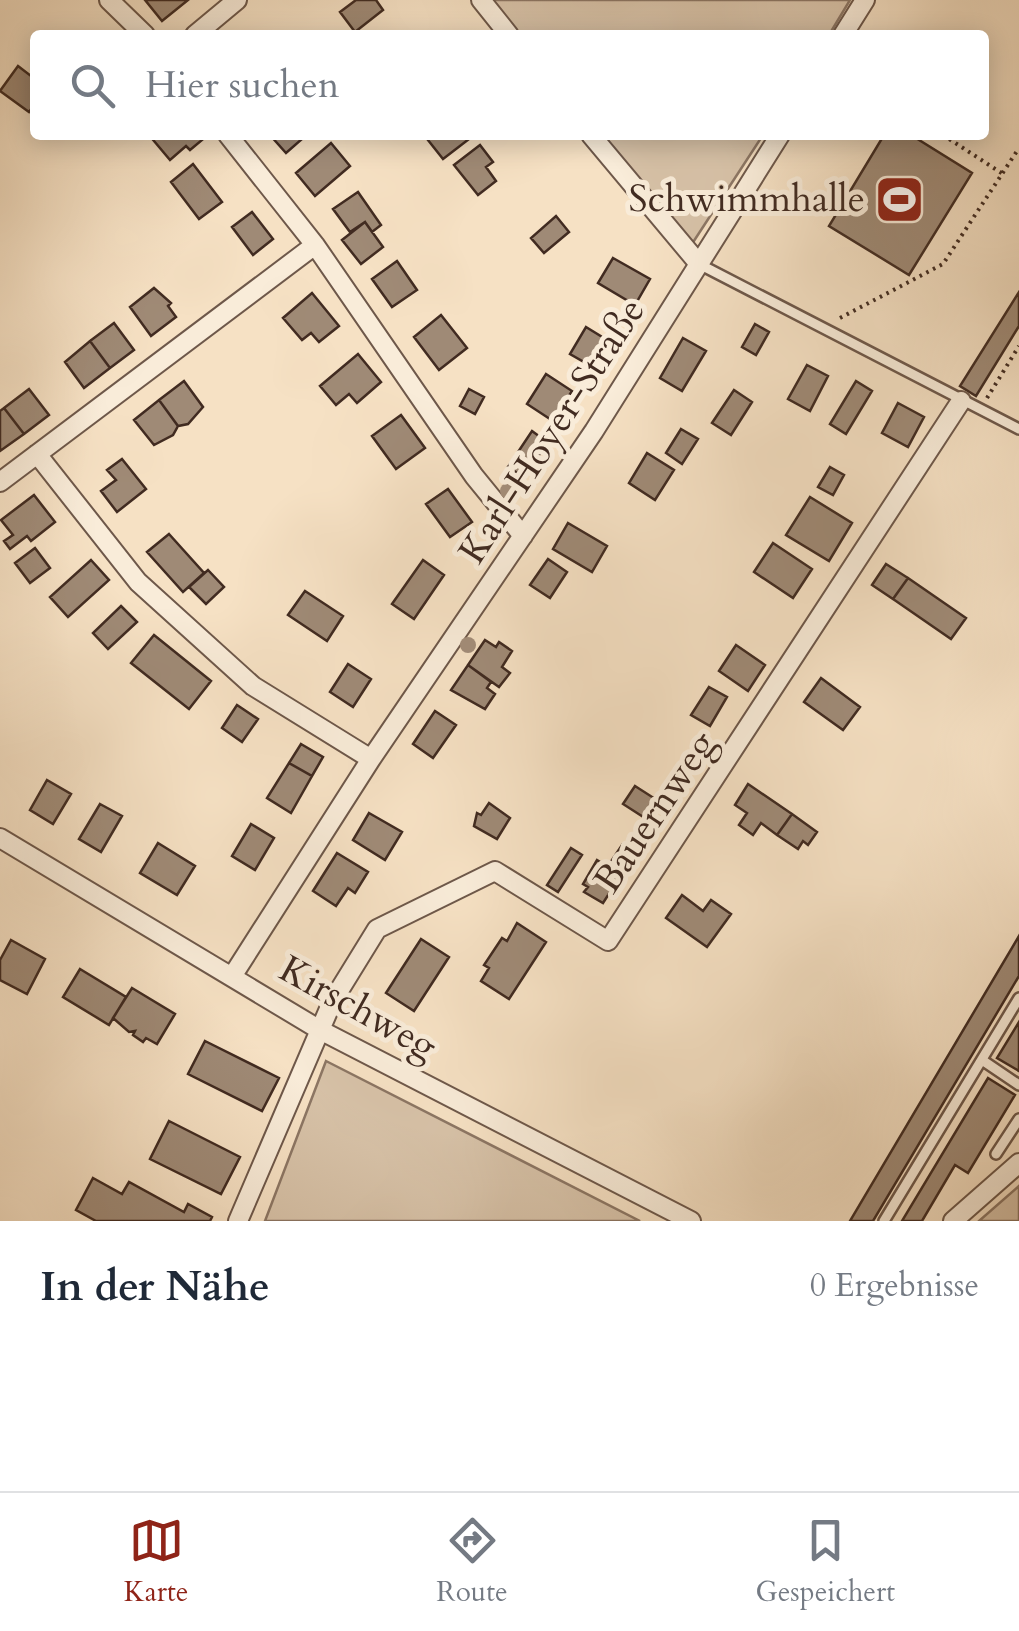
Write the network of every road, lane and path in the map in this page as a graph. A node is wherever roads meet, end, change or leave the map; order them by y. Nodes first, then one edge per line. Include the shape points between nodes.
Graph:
1 (109, 0) edge
2 (238, 0) edge
3 (481, 0) edge
4 (866, 0) edge
5 (140, 30) edge
6 (200, 30) edge
7 (505, 30) edge
8 (846, 30) edge
9 (232, 140) edge
10 (595, 140) edge
11 (777, 140) edge
12 (951, 140) edge
13 (1019, 148) edge
14 (1003, 174) junction
15 (315, 245) junction
16 (699, 264) junction
17 (819, 329) junction
18 (1019, 346) edge
19 (962, 401) junction
20 (980, 410) junction
21 (1019, 429) edge
22 (37, 454) junction
23 (0, 482) edge
24 (523, 536) junction
25 (371, 759) junction
26 (0, 838) edge
27 (233, 974) junction
28 (1019, 998) edge
29 (320, 1030) junction
30 (982, 1060) junction
31 (1019, 1084) edge
32 (1019, 1119) edge
33 (996, 1154) dead end
34 (1019, 1163) edge
35 (238, 1221) edge
36 (691, 1221) edge
37 (884, 1221) edge
38 (954, 1221) edge

1 - 5 street
2 - 6 street
3 - 7 street
4 - 8 street
9 - 15 street
10 - 16 street
11 - 16 street, Karl-Hoyer-Straße
12 - 14 path
13 - 14 path
14 - 17 path via 943,264
15 - 22 street
15 - 24 street
16 - 17 lane
16 - 24 street, Karl-Hoyer-Straße
17 - 19 lane
18 - 20 path
19 - 20 lane
19 - 29 street, Bauernweg via 608,940 495,871 377,929
20 - 21 lane
22 - 23 street
22 - 25 street via 152,595 253,686
24 - 25 street, Karl-Hoyer-Straße
25 - 27 street, Karl-Hoyer-Straße
26 - 27 street, Kirschweg
27 - 29 street, Kirschweg
28 - 30 lane
29 - 35 street
29 - 36 street, Kirschweg
30 - 31 lane
30 - 37 lane
32 - 33 lane
34 - 38 street

